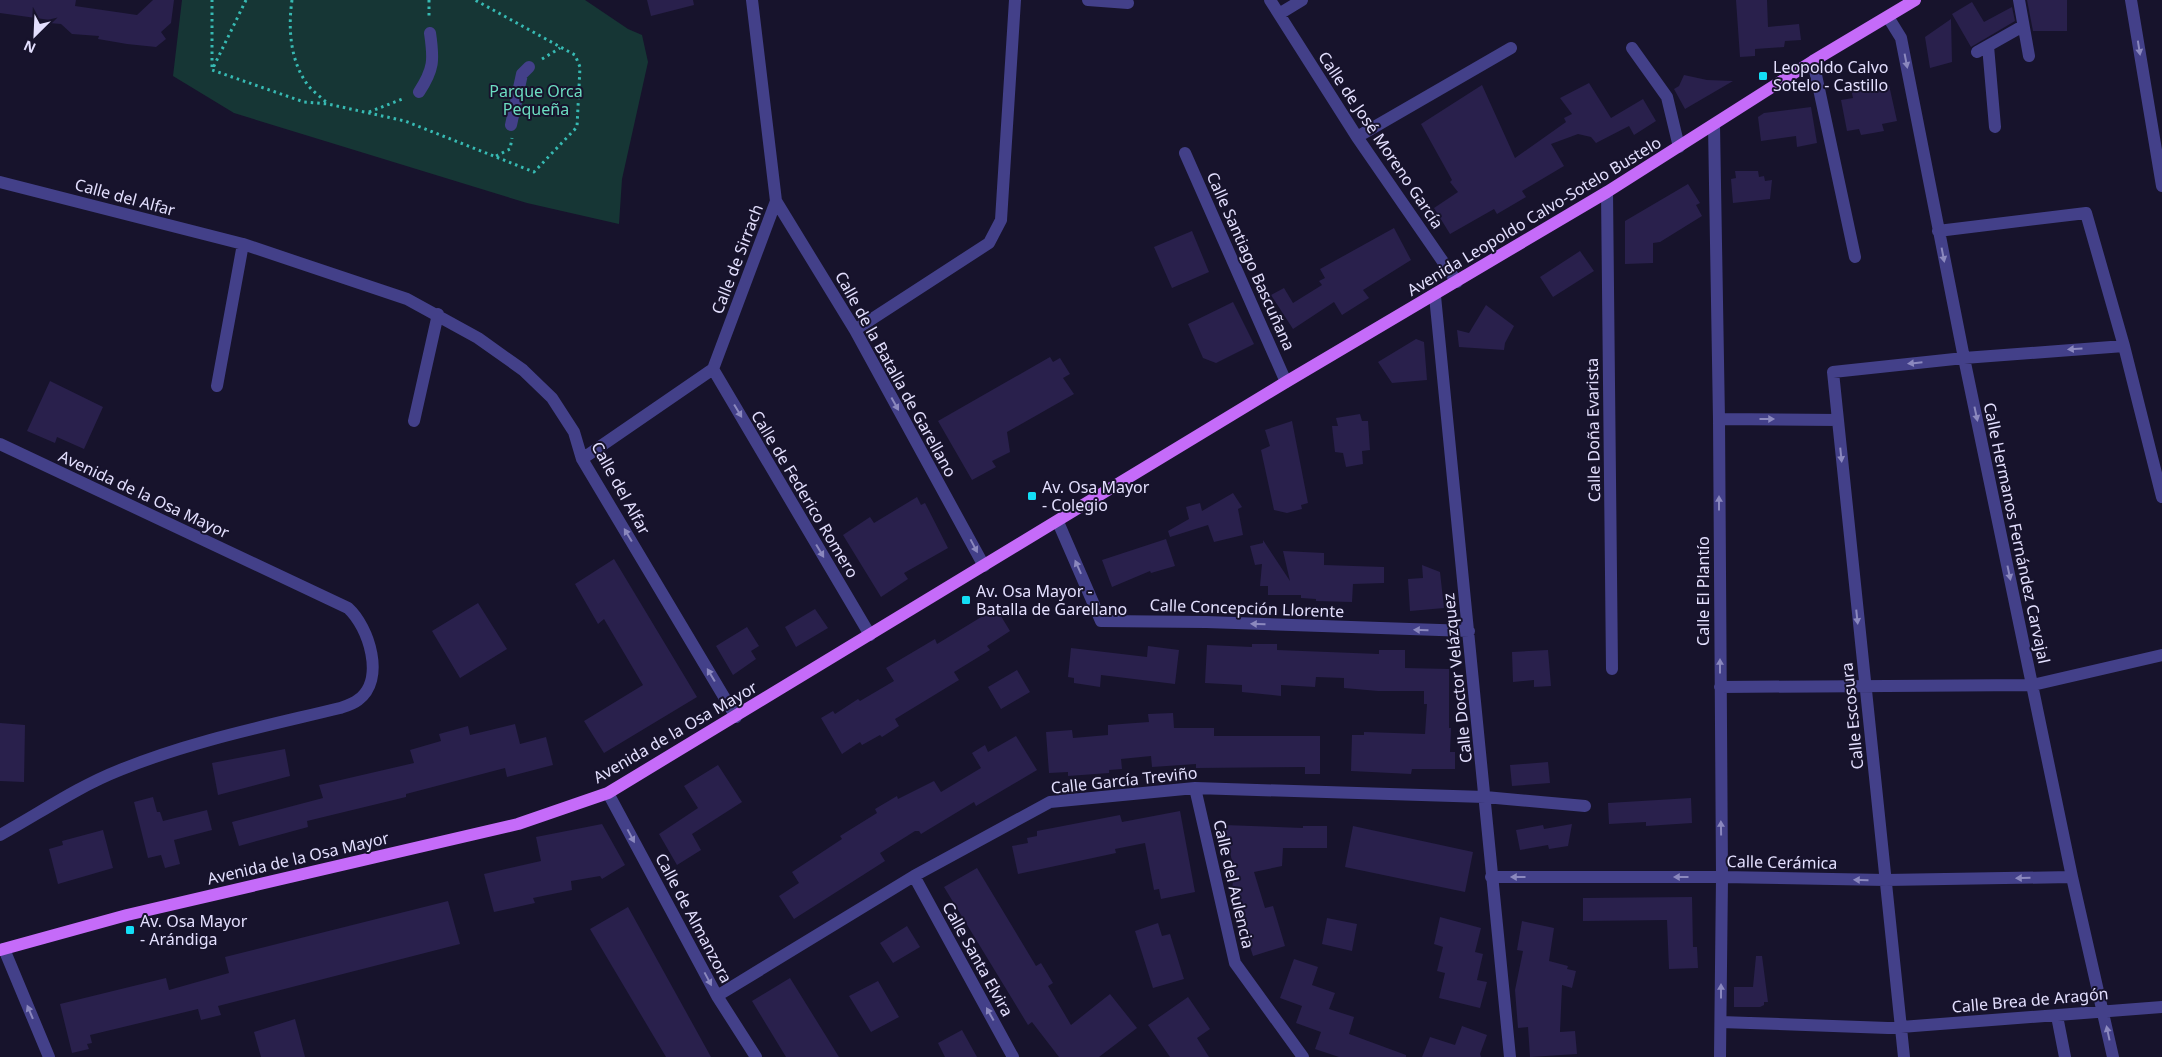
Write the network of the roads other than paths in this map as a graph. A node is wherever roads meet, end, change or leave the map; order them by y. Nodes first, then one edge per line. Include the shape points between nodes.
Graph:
1 (752, 0) edge
2 (1015, 0) edge
3 (1088, 0) edge
4 (1270, 0) edge
5 (1302, 0) edge
6 (1915, 0) edge
7 (2019, 0) edge
8 (2132, 0) edge
9 (1128, 3) dead end
10 (1279, 14) junction
11 (1888, 17) junction
12 (2023, 26) junction
13 (430, 33) dead end
14 (1511, 48) dead end
15 (1632, 48) dead end
16 (2028, 56) dead end
17 (1813, 61) junction
18 (529, 67) road end
19 (419, 92) road end
20 (1714, 124) junction
21 (511, 125) road end
22 (1995, 127) dead end
23 (1357, 137) junction
24 (1679, 147) junction
25 (1185, 152) dead end
26 (0, 182) edge
27 (2162, 186) edge
28 (1607, 192) junction
29 (776, 201) junction
30 (1938, 231) junction
31 (243, 244) junction
32 (1855, 257) dead end
33 (1457, 282) junction
34 (1435, 296) junction
35 (438, 314) junction
36 (855, 330) junction
37 (2124, 346) junction
38 (1964, 358) junction
39 (713, 369) junction
40 (1286, 382) junction
41 (216, 386) dead end
42 (1719, 419) junction
43 (1838, 420) junction
44 (414, 421) dead end
45 (0, 444) edge
46 (1168, 455) joint
47 (582, 459) junction
48 (2162, 497) edge
49 (1058, 522) junction
50 (984, 566) junction
51 (1469, 631) junction
52 (870, 635) junction
53 (2162, 655) edge
54 (1612, 669) dead end
55 (2033, 685) junction
56 (1720, 686) junction
57 (1864, 686) junction
58 (736, 717) junction
59 (1195, 788) junction
60 (608, 793) junction
61 (1485, 797) junction
62 (1585, 806) dead end
63 (0, 835) edge
64 (914, 876) junction
65 (1491, 877) junction
66 (1722, 877) junction
67 (2072, 877) junction
68 (1886, 880) junction
69 (2, 949) edge
70 (717, 996) junction
71 (2162, 1007) edge
72 (2103, 1010) junction
73 (2057, 1016) junction
74 (1721, 1022) junction
75 (1902, 1027) junction
76 (49, 1057) edge
77 (756, 1057) edge
78 (1013, 1057) edge
79 (1303, 1057) edge
80 (1510, 1057) edge
81 (1720, 1057) edge
82 (1904, 1057) edge
83 (2065, 1057) edge
84 (2113, 1057) edge

1 - 29 street, Calle de Sirrach
2 - 36 street via 1000,220 989,242
3 - 9 street
4 - 10 street, Calle de José Moreno García
5 - 10 street
6 - 11 main road, Avenida Leopoldo Calvo-Sotelo Bustelo
7 - 12 street
8 -> 27 street
10 - 23 street, Calle de José Moreno García
11 - 17 main road, Avenida Leopoldo Calvo-Sotelo Bustelo
11 -> 30 street, Calle Hermanos Fernández Carvajal via 1901,38
12 - 16 street
12 - 22 street via 1983,49
13 - 19 street via 431,73
14 - 23 street
15 - 24 street via 1667,97
17 - 20 main road, Avenida Leopoldo Calvo-Sotelo Bustelo
17 - 32 street
18 - 21 street via 522,74
20 - 24 main road, Avenida Leopoldo Calvo-Sotelo Bustelo
20 - 42 street, Calle El Plantío
23 - 33 street, Calle de José Moreno García
24 - 28 main road, Avenida Leopoldo Calvo-Sotelo Bustelo
25 - 40 street, Calle Santiago Bascuñana
26 - 31 street, Calle del Alfar
28 - 33 main road, Avenida Leopoldo Calvo-Sotelo Bustelo
28 - 54 street, Calle Doña Evarista
29 - 36 street, Calle de la Batalla de Garellano
29 - 39 street, Calle de Sirrach
30 - 37 street via 2086,213
30 -> 38 street, Calle Hermanos Fernández Carvajal
31 - 35 street, Calle del Alfar via 406,299
31 - 41 street
33 - 34 main road, Avenida Leopoldo Calvo-Sotelo Bustelo
34 - 40 main road, Avenida Leopoldo Calvo-Sotelo Bustelo
34 - 51 street, Calle Doctor Velázquez
35 - 44 street
35 - 47 street, Calle del Alfar via 523,370 552,398 574,432
36 -> 50 street, Calle de la Batalla de Garellano
37 -> 38 street
37 - 48 street
38 -> 43 street, Calle Escosura via 1833,372
38 -> 55 street, Calle Hermanos Fernández Carvajal
39 - 47 street
39 -> 52 street, Calle de Federico Romero
40 - 46 main road, Avenida Leopoldo Calvo-Sotelo Bustelo
42 -> 43 street
56 -> 42 street, Calle El Plantío
43 -> 57 street, Calle Escosura
45 - 63 street, Avenida de la Osa Mayor via 348,608 356,615 363,630 373,666 366,693 358,701 174,751 120,770 64,796
46 - 49 main road, Avenida de la Osa Mayor
58 -> 47 street, Calle del Alfar
49 - 50 main road, Avenida de la Osa Mayor
51 -> 49 street, Calle Concepción Llorente via 1102,621
50 - 52 main road, Avenida de la Osa Mayor
51 - 61 street, Calle Doctor Velázquez
52 - 58 main road, Avenida de la Osa Mayor
53 - 55 street
55 - 57 street
55 - 67 street, Calle Hermanos Fernández Carvajal
56 - 57 street
66 -> 56 street, Calle El Plantío
57 - 68 street, Calle Escosura
58 - 60 main road, Avenida de la Osa Mayor
59 - 61 street, Calle García Treviño
59 - 64 street, Calle García Treviño via 1050,802
59 - 79 street, Calle del Aulencia via 1235,963
60 - 69 main road, Avenida de la Osa Mayor via 518,824 127,915
60 -> 70 street, Calle de Almanzora
61 - 62 street, Calle García Treviño
61 - 65 street, Calle Doctor Velázquez
64 - 70 street, Calle García Treviño
78 -> 64 street, Calle Santa Elvira
66 -> 65 street, Calle Cerámica
65 - 80 street, Calle Doctor Velázquez
68 -> 66 street, Calle Cerámica
74 -> 66 street, Calle El Plantío
67 -> 68 street, Calle Cerámica
67 - 72 street, Calle Hermanos Fernández Carvajal
68 - 75 street, Calle Escosura
76 -> 69 street
70 - 77 street, Calle de Almanzora
71 - 72 street, Calle Brea de Aragón
72 - 73 street, Calle Brea de Aragón
84 -> 72 street, Calle Hermanos Fernández Carvajal
73 - 75 street, Calle Brea de Aragón
73 - 83 street
74 - 75 street, Calle Brea de Aragón
74 - 81 street, Calle El Plantío
75 - 82 street, Calle Escosura

